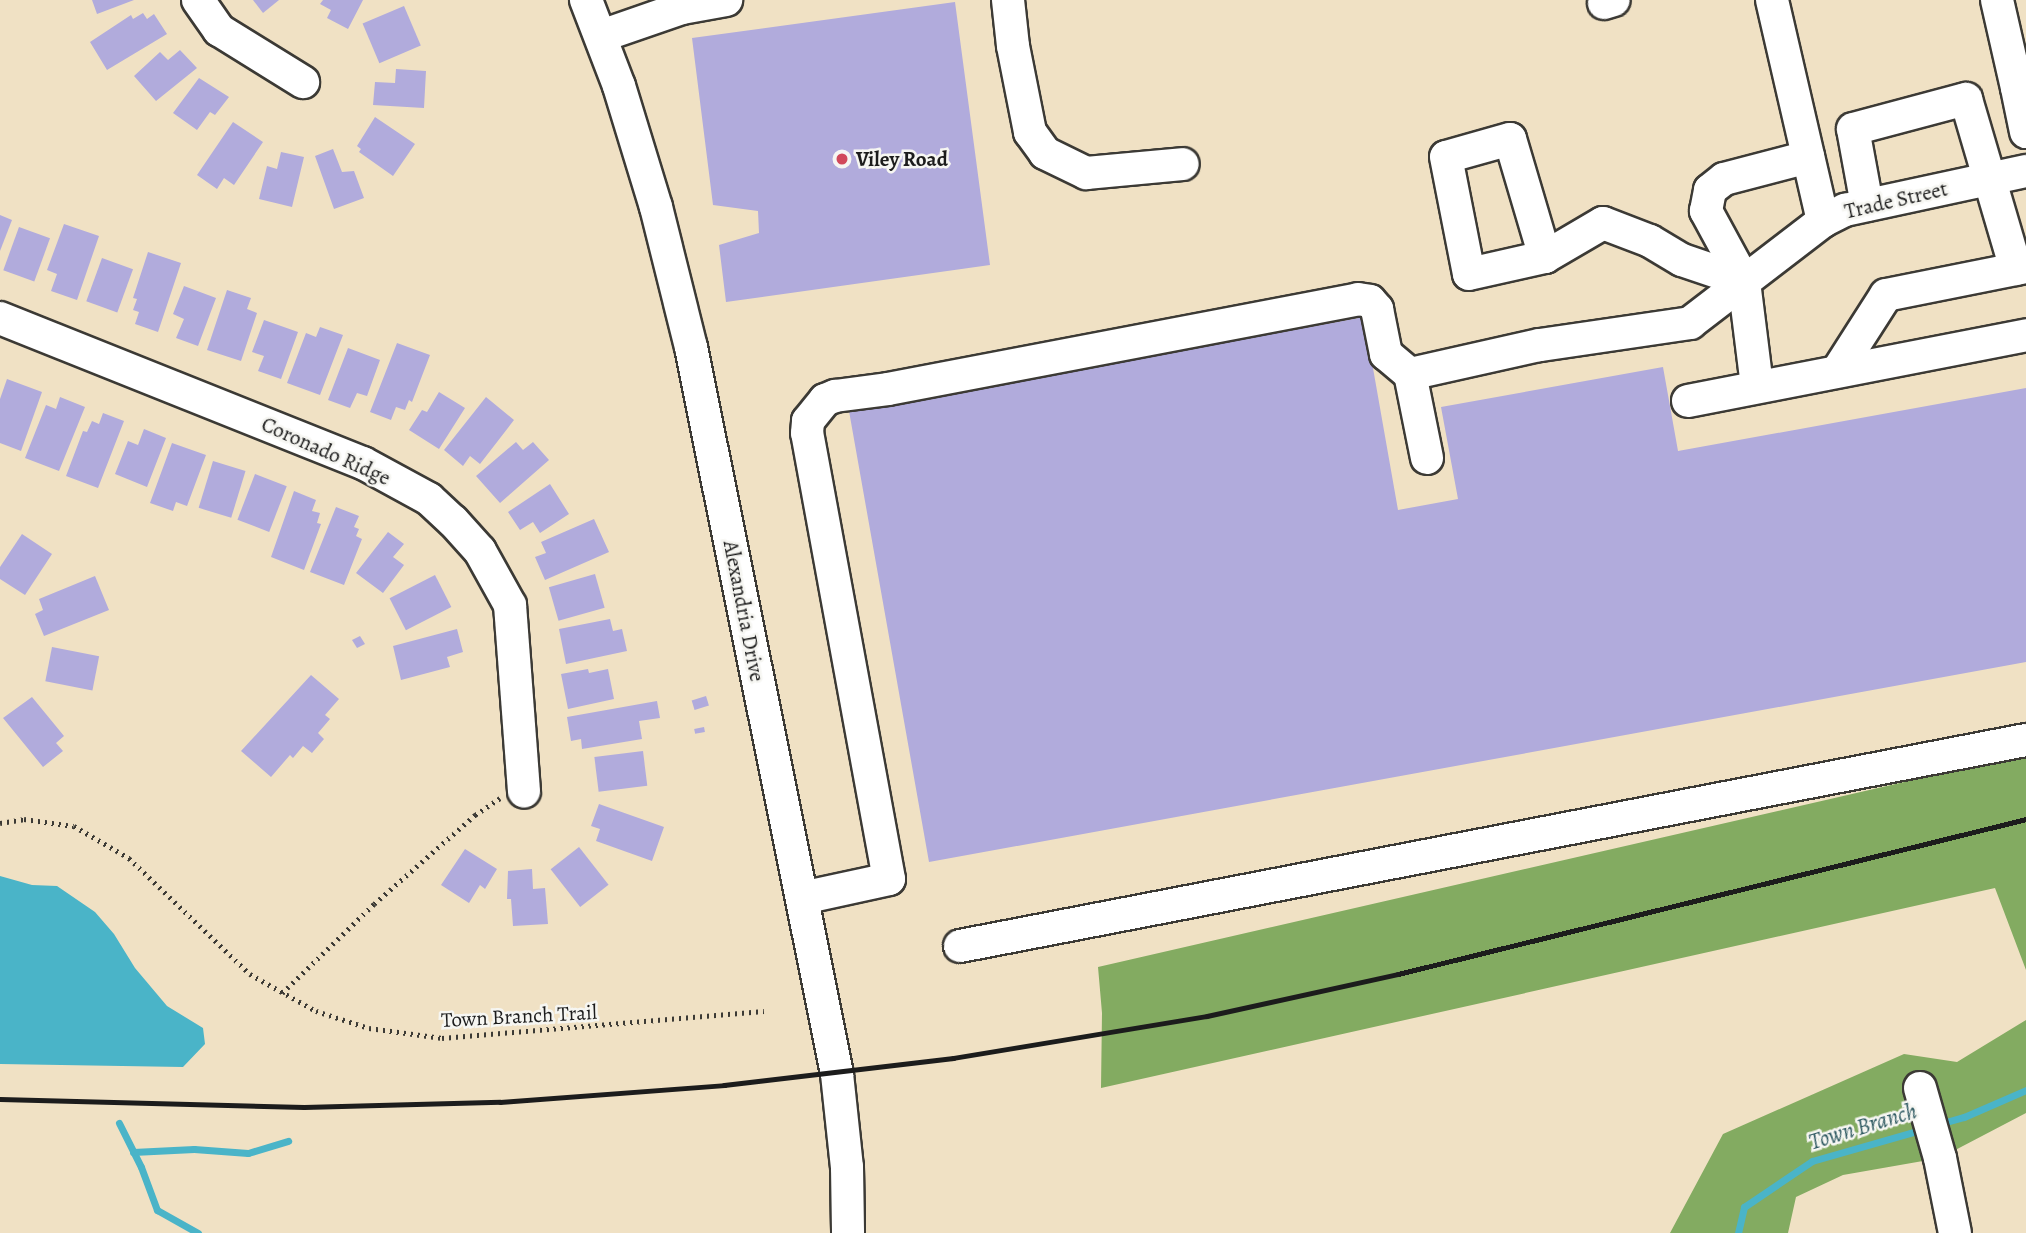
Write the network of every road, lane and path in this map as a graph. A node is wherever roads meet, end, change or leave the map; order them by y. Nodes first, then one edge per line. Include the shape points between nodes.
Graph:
1 (198, 0) edge
2 (586, 0) edge
3 (726, 0) edge
4 (1008, 0) edge
5 (1772, 0) edge
6 (1997, 0) edge
7 (601, 36) junction
8 (303, 82) dead end
9 (2021, 87) edge
10 (2026, 132) edge
11 (1808, 157) junction
12 (1183, 164) dead end
13 (2026, 171) edge
14 (1989, 179) junction
15 (1867, 205) junction
16 (1824, 221) junction
17 (1545, 257) dead end
18 (2021, 268) edge
19 (1744, 281) junction
20 (0, 318) edge
21 (2026, 335) edge
22 (1838, 370) junction
23 (1410, 374) junction
24 (1757, 386) junction
25 (1688, 401) dead end
26 (1427, 457) dead end
27 (2026, 740) edge
28 (524, 791) joint
29 (0, 823) edge
30 (802, 898) junction
31 (960, 946) dead end
32 (282, 993) junction
33 (764, 1011) dead end
34 (1920, 1088) dead end
35 (848, 1233) edge
36 (1955, 1233) edge

1 - 8 street via 219,30
2 - 7 street, Alexandria Drive
3 - 7 street via 682,8
4 - 12 street via 1030,132 1045,153 1086,173
5 - 11 street
6 - 9 street
7 - 30 street, Alexandria Drive via 656,207 691,347
9 - 10 street
11 - 16 street
11 - 19 street via 1724,178 1710,190 1706,211
13 - 14 street, Trade Street
14 - 15 street, Trade Street
14 - 15 street via 1966,99 1853,129
14 - 18 street
15 - 16 street, Trade Street
16 - 19 street, Trade Street
17 - 19 street via 1603,223 1682,260
18 - 22 street via 1886,295
19 - 23 street, Trade Street via 1690,323 1540,345
19 - 24 street
20 - 28 street, Coronado Ridge via 363,463 429,499 480,551 510,605
21 - 22 street
22 - 24 street
23 - 26 street
23 - 30 street via 1386,354 1377,309 1370,301 1358,299 835,396 815,409 807,421 807,433 889,879
24 - 25 street
27 - 31 street
28 - 32 path via 495,799 475,815 373,904
29 - 32 path, Town Branch Trail via 24,819 74,826 130,858 250,974
30 - 35 street, Alexandria Drive via 837,1073 847,1167
32 - 33 path, Town Branch Trail via 316,1011 369,1028 442,1038
34 - 36 street

